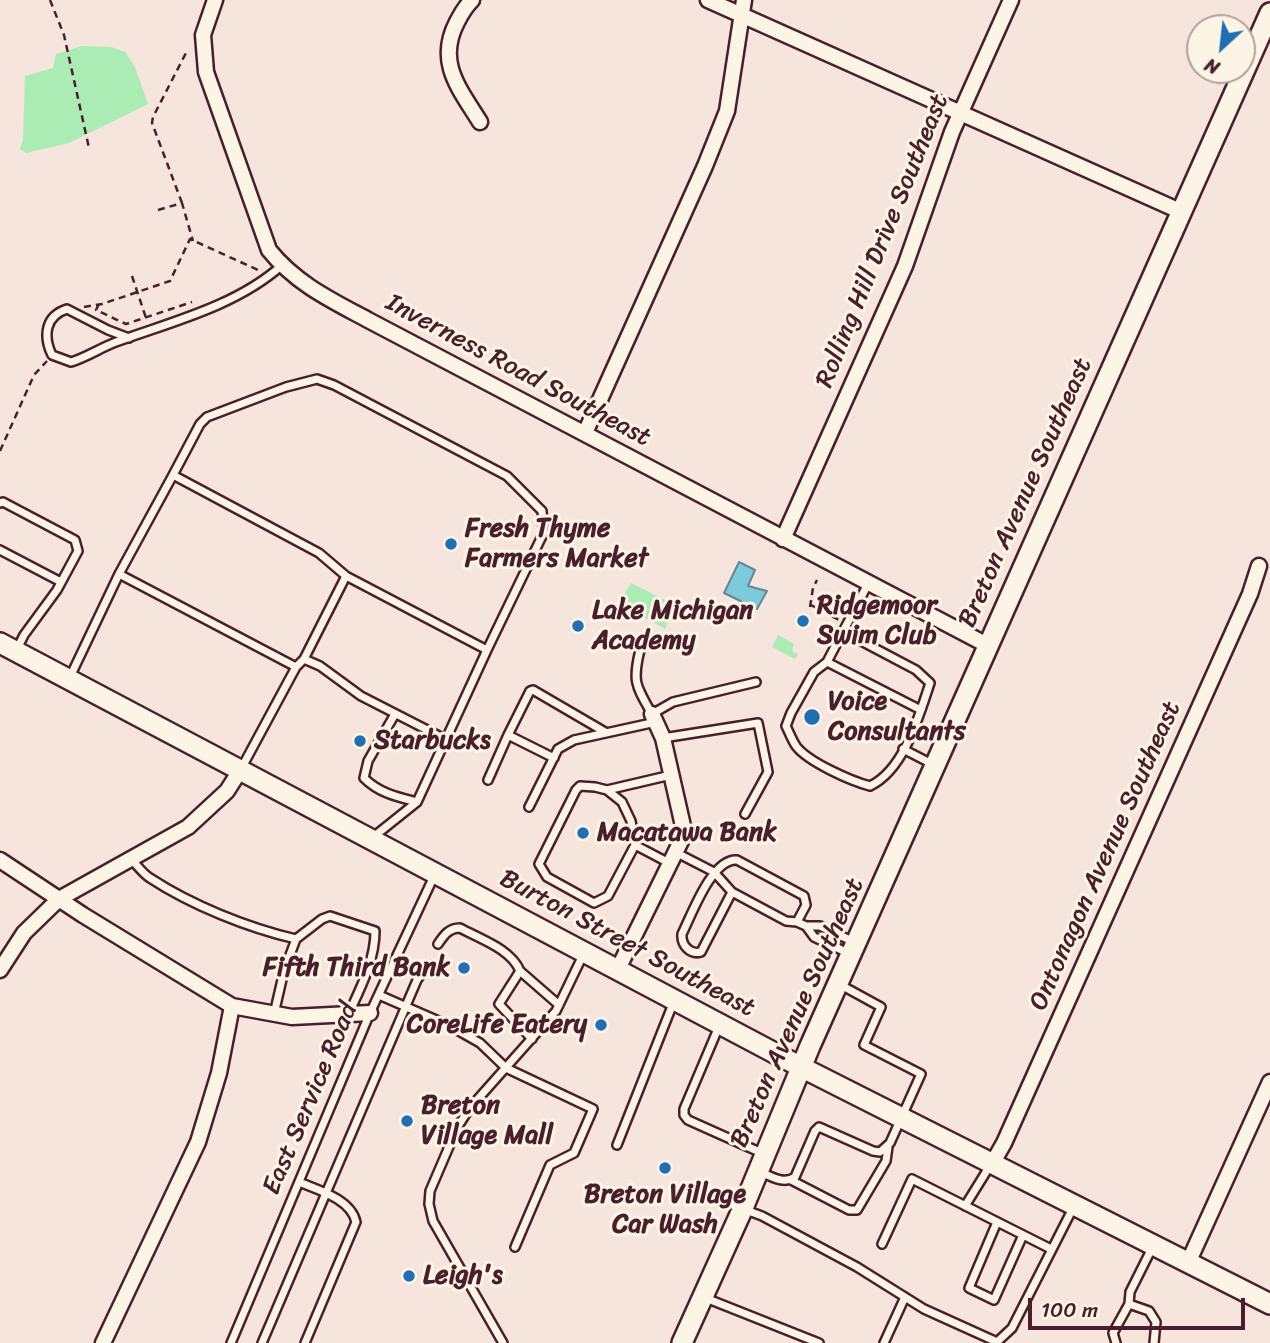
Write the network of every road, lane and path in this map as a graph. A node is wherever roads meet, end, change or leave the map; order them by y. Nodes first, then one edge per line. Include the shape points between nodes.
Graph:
1 (50, 0) edge
2 (215, 0) edge
3 (472, 0) edge
4 (708, 0) edge
5 (744, 0) edge
6 (1011, 0) edge
7 (1270, 13) edge
8 (742, 16) junction
9 (187, 51) dead end
10 (960, 114) junction
11 (480, 122) dead end
12 (89, 148) dead end
13 (182, 203) junction
14 (158, 210) dead end
15 (1182, 212) junction
16 (193, 241) junction
17 (281, 266) junction
18 (132, 276) dead end
19 (251, 278) dead end
20 (137, 292) junction
21 (197, 301) dead end
22 (99, 304) junction
23 (67, 309) junction
24 (146, 318) junction
25 (129, 338) junction
26 (52, 355) junction
27 (585, 433) junction
28 (0, 451) edge
29 (173, 475) junction
30 (0, 503) edge
31 (783, 539) junction
32 (0, 550) edge
33 (1259, 566) dead end
34 (119, 574) junction
35 (346, 576) junction
36 (817, 580) dead end
37 (61, 582) junction
38 (868, 584) junction
39 (841, 621) dead end
40 (844, 632) junction
41 (987, 645) junction
42 (8, 648) edge
43 (487, 650) junction
44 (640, 650) dead end
45 (304, 659) junction
46 (827, 662) junction
47 (296, 667) junction
48 (68, 679) junction
49 (756, 682) dead end
50 (921, 710) junction
51 (395, 713) junction
52 (654, 718) junction
53 (606, 733) junction
54 (508, 735) junction
55 (663, 738) junction
56 (445, 739) junction
57 (903, 749) junction
58 (554, 758) junction
59 (935, 766) junction
60 (241, 769) junction
61 (671, 775) junction
62 (488, 780) dead end
63 (607, 790) junction
64 (417, 802) junction
65 (529, 807) dead end
66 (745, 814) dead end
67 (372, 838) junction
68 (635, 845) junction
69 (131, 858) junction
70 (675, 858) junction
71 (0, 860) edge
72 (714, 872) junction
73 (436, 873) junction
74 (732, 892) junction
75 (60, 899) junction
76 (797, 922) junction
77 (806, 926) junction
78 (296, 939) junction
79 (438, 944) dead end
80 (854, 949) junction
81 (585, 951) junction
82 (428, 965) dead end
83 (618, 969) junction
84 (0, 970) edge
85 (520, 971) junction
86 (838, 984) junction
87 (379, 995) junction
88 (675, 1000) junction
89 (559, 1005) junction
90 (232, 1006) junction
91 (406, 1007) junction
92 (349, 1013) junction
93 (370, 1013) junction
94 (274, 1014) junction
95 (720, 1023) junction
96 (532, 1039) junction
97 (801, 1067) junction
98 (506, 1068) junction
99 (1270, 1082) edge
100 (902, 1117) junction
101 (617, 1145) dead end
102 (888, 1147) junction
103 (762, 1162) junction
104 (992, 1164) junction
105 (791, 1180) junction
106 (299, 1182) junction
107 (327, 1194) junction
108 (703, 1194) dead end
109 (1074, 1205) junction
110 (965, 1206) junction
111 (743, 1209) junction
112 (997, 1222) junction
113 (1023, 1235) junction
114 (882, 1244) dead end
115 (1154, 1245) junction
116 (515, 1247) dead end
117 (1051, 1250) junction
118 (1188, 1263) junction
119 (702, 1297) junction
120 (905, 1297) junction
121 (1129, 1304) junction
122 (1270, 1304) edge
123 (996, 1342) edge
124 (103, 1343) edge
125 (231, 1343) edge
126 (262, 1343) edge
127 (304, 1343) edge
128 (503, 1343) edge
129 (682, 1343) edge
130 (820, 1343) edge
131 (884, 1343) edge
132 (1116, 1343) edge
133 (1154, 1343) edge

1 - 12 path via 64,35
2 - 17 street, Inverness Road Southeast via 203,35 206,72 269,250
3 - 11 street via 448,40 451,74
4 - 8 street
5 - 8 street
6 - 10 street, Rolling Hill Drive Southeast
7 - 15 main road, Breton Avenue Southeast
8 - 10 street
8 - 27 street via 727,111
9 - 13 path via 152,123
10 - 15 street
10 - 31 street, Rolling Hill Drive Southeast via 905,266
13 - 14 path
13 - 16 path
15 - 41 main road, Breton Avenue Southeast
16 - 19 path via 262,272
16 - 20 path via 190,239 170,281
17 - 25 lane via 228,300
17 - 27 street, Inverness Road Southeast via 309,288
18 - 20 path
20 - 22 path
20 - 24 path
21 - 24 path
22 - 23 path
22 - 24 path via 96,310 126,324
23 - 25 lane
23 - 26 lane via 49,322 46,344
25 - 26 lane via 71,362
26 - 28 path via 34,375
27 - 31 street, Inverness Road Southeast
29 - 34 lane
29 - 35 lane via 319,553
29 - 43 lane via 207,417 317,379 507,476 542,511 544,532
30 - 37 lane via 75,540 78,551
31 - 38 street, Inverness Road Southeast
32 - 37 lane
33 - 104 street, Ontonagon Avenue Southeast via 1239,620
34 - 47 lane
34 - 48 lane
35 - 43 lane
35 - 45 lane
36 - 39 path via 810,606
37 - 42 lane via 24,635
38 - 40 lane
38 - 41 street, Inverness Road Southeast
40 - 46 lane
40 - 50 lane via 927,677 930,683
41 - 59 main road, Breton Avenue Southeast
42 - 48 main road, Burton Street Southeast
43 - 56 lane
44 - 52 lane via 637,687
45 - 47 lane
45 - 51 lane
46 - 50 lane
46 - 57 lane via 814,672 786,726 796,747 870,786 889,773
47 - 60 lane
48 - 60 main road, Burton Street Southeast
49 - 52 lane via 673,702
50 - 57 lane
51 - 56 lane
51 - 64 lane via 368,761 364,778 382,792
52 - 53 lane
52 - 55 street
53 - 54 lane via 533,690
53 - 58 lane via 574,740 558,749
54 - 58 lane
54 - 62 lane
55 - 61 street
55 - 66 lane via 758,723 768,772
56 - 64 lane
57 - 59 lane
58 - 65 lane
59 - 80 main road, Breton Avenue Southeast
60 - 67 main road, Burton Street Southeast
60 - 69 street via 227,790 188,827
61 - 63 lane
61 - 70 street via 683,826
63 - 68 lane via 628,812
63 - 68 lane via 583,786 576,790 539,864 547,877 594,903 608,896
64 - 67 lane
67 - 73 main road, Burton Street Southeast
68 - 70 lane
69 - 75 street
69 - 78 lane via 148,877 213,911
70 - 72 lane
70 - 83 street
71 - 75 street
72 - 74 lane
72 - 74 lane via 682,934 688,950 701,952
72 - 76 lane via 729,860 737,860 804,896 806,905
73 - 81 main road, Burton Street Southeast
73 - 87 lane, East Service Road
74 - 76 lane
75 - 84 street via 23,933
75 - 90 street
76 - 77 lane
77 - 80 lane via 820,926
77 - 80 lane via 814,937
78 - 92 lane via 330,916 375,931 370,963
78 - 94 lane
79 - 85 lane via 446,933 460,928 505,953
80 - 86 main road, Breton Avenue Southeast
81 - 83 main road, Burton Street Southeast
81 - 89 lane
82 - 91 lane
83 - 88 main road, Burton Street Southeast
85 - 89 lane
85 - 96 lane via 499,1004
86 - 97 main road, Breton Avenue Southeast
86 - 100 lane via 881,1007 864,1045 921,1074
87 - 91 lane
87 - 93 lane, East Service Road
88 - 95 main road, Burton Street Southeast
88 - 101 lane
89 - 96 lane
90 - 94 street
90 - 124 street via 219,1073 198,1142
91 - 98 lane via 480,1043
91 - 107 lane
92 - 93 street
92 - 94 street
93 - 106 lane, East Service Road
95 - 97 main road, Burton Street Southeast
95 - 103 lane via 684,1115
96 - 98 lane
97 - 100 main road, Burton Street Southeast
97 - 103 main road, Breton Avenue Southeast
98 - 116 lane via 593,1109 574,1153 550,1165
98 - 128 lane via 457,1128 430,1191 429,1204 442,1240
99 - 118 street
100 - 102 lane
100 - 104 main road, Burton Street Southeast
102 - 105 lane via 873,1152 819,1127
102 - 105 lane via 886,1161 857,1210
103 - 105 lane via 778,1180
103 - 111 main road, Breton Avenue Southeast
104 - 109 main road, Burton Street Southeast
104 - 110 lane
106 - 107 lane
106 - 125 lane, East Service Road
107 - 126 lane
107 - 127 lane via 348,1208 356,1222
108 - 111 lane
109 - 115 main road, Burton Street Southeast
109 - 117 lane
110 - 112 lane
110 - 114 lane via 912,1179
111 - 119 main road, Breton Avenue Southeast
111 - 120 lane via 795,1233
112 - 113 lane
112 - 113 lane via 969,1288 994,1300
113 - 117 lane
115 - 118 main road, Burton Street Southeast
115 - 121 lane via 1130,1292
117 - 123 lane via 1012,1328
118 - 122 main road, Burton Street Southeast
119 - 129 main road, Breton Avenue Southeast
119 - 130 lane
120 - 123 lane
120 - 131 lane
121 - 132 lane via 1113,1333
121 - 133 lane via 1149,1311 1156,1322

